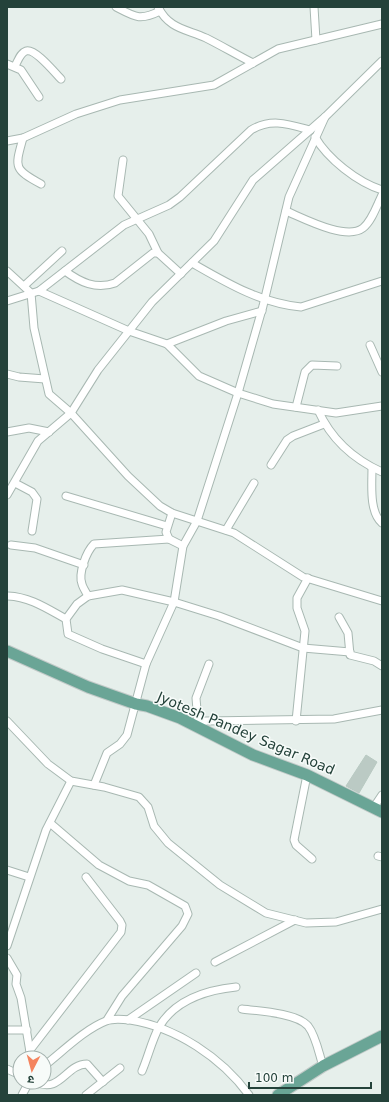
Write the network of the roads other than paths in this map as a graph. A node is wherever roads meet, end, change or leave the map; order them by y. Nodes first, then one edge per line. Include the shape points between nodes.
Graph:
1 (116, 7) edge
2 (314, 7) edge
3 (159, 9) edge
4 (382, 24) edge
5 (316, 40) junction
6 (382, 61) edge
7 (253, 63) junction
8 (7, 64) edge
9 (15, 66) junction
10 (61, 79) dead end
11 (39, 97) dead end
12 (325, 117) junction
13 (310, 130) junction
14 (315, 137) junction
15 (23, 138) junction
16 (7, 141) edge
17 (123, 160) dead end
18 (41, 184) dead end
19 (382, 190) edge
20 (382, 195) edge
21 (286, 211) junction
22 (138, 219) junction
23 (62, 251) dead end
24 (158, 254) junction
25 (192, 263) junction
26 (7, 271) edge
27 (65, 271) junction
28 (181, 274) junction
29 (382, 281) edge
30 (24, 286) junction
31 (39, 291) junction
32 (31, 292) junction
33 (265, 300) junction
34 (7, 301) edge
35 (262, 311) junction
36 (129, 331) junction
37 (167, 344) junction
38 (370, 345) dead end
39 (336, 366) dead end
40 (382, 372) edge
41 (7, 374) edge
42 (45, 379) junction
43 (238, 393) junction
44 (382, 406) edge
45 (296, 407) junction
46 (318, 410) junction
47 (71, 413) junction
48 (324, 424) junction
49 (7, 432) edge
50 (49, 432) junction
51 (271, 465) dead end
52 (372, 468) junction
53 (382, 472) edge
54 (15, 483) junction
55 (254, 483) dead end
56 (7, 494) edge
57 (66, 496) dead end
58 (172, 513) junction
59 (197, 521) junction
60 (382, 523) edge
61 (168, 526) junction
62 (226, 530) junction
63 (32, 531) dead end
64 (169, 539) junction
65 (11, 545) dead end
66 (183, 546) junction
67 (84, 565) junction
68 (308, 578) junction
69 (8, 596) edge
70 (88, 596) junction
71 (382, 601) edge
72 (174, 602) junction
73 (339, 617) dead end
74 (66, 619) junction
75 (303, 648) junction
76 (7, 651) edge
77 (350, 652) junction
78 (146, 664) junction
79 (209, 664) dead end
80 (382, 666) edge
81 (136, 704) junction
82 (382, 710) edge
83 (7, 721) edge
84 (296, 721) junction
85 (194, 723) junction
86 (307, 775) junction
87 (71, 781) junction
88 (94, 785) junction
89 (382, 795) edge
90 (378, 810) edge
91 (50, 823) junction
92 (312, 859) dead end
93 (7, 870) edge
94 (29, 877) junction
95 (86, 877) dead end
96 (382, 909) edge
97 (295, 920) junction
98 (7, 946) edge
99 (7, 958) edge
100 (215, 962) dead end
101 (196, 973) dead end
102 (236, 987) dead end
103 (242, 1009) dead end
104 (107, 1020) junction
105 (128, 1020) junction
106 (159, 1027) junction
107 (7, 1030) edge
108 (27, 1030) junction
109 (382, 1036) edge
110 (30, 1050) edge
111 (34, 1050) edge
112 (52, 1060) edge
113 (323, 1066) junction
114 (120, 1068) dead end
115 (142, 1071) dead end
116 (103, 1082) junction
117 (52, 1085) edge
118 (86, 1095) edge
119 (249, 1095) edge
120 (278, 1095) edge

1 - 3 street via 141,18 148,17
2 - 5 street
3 - 7 street via 172,24
4 - 5 street
5 - 7 street via 278,49
6 - 12 street
7 - 15 street via 214,85 120,100 76,114
8 - 9 street
9 - 10 street via 21,55 30,51
9 - 11 street via 21,70
12 - 13 street
12 - 14 street
13 - 22 street via 282,122 260,125 251,130 180,198
13 - 25 street via 253,180 214,241
14 - 19 street via 332,159 349,172
14 - 21 street via 289,197
15 - 16 street
15 - 18 street via 17,161 20,170
17 - 22 street via 118,196
20 - 21 street via 368,223 359,230 331,230
21 - 33 street
22 - 24 street via 150,234
22 - 27 street via 124,225
23 - 30 street
24 - 27 street via 153,253 109,285 84,283
24 - 28 street
25 - 28 street
25 - 33 street via 248,294
26 - 30 street
27 - 31 street
28 - 36 street via 152,302
29 - 33 street via 301,307
30 - 32 street
31 - 32 street
31 - 36 street
32 - 34 street
32 - 42 street via 34,328
33 - 35 street
35 - 37 street via 226,321
35 - 43 street
36 - 37 street
36 - 47 street via 98,370
37 - 43 street via 199,376
38 - 40 street
39 - 45 street via 309,367
41 - 42 street
42 - 47 street via 49,394
43 - 45 street via 273,404
43 - 59 street
44 - 46 street via 336,413
45 - 46 street
46 - 48 street
47 - 50 street
47 - 58 street via 128,476 160,506
48 - 51 street via 287,440
48 - 52 street via 346,450
49 - 50 street via 29,428
50 - 54 street via 38,441
52 - 53 street
52 - 60 street via 376,519
54 - 56 street
54 - 63 street via 32,492 37,499
55 - 62 street
57 - 61 street
58 - 59 street
58 - 61 street
59 - 62 street
59 - 66 street
61 - 64 street via 166,532
62 - 68 street
64 - 66 street
64 - 67 street via 94,544
65 - 67 street via 35,548
66 - 72 street
67 - 70 street via 81,584
68 - 71 street
68 - 75 street via 297,598 297,608 305,631
69 - 74 street via 34,601
70 - 72 street via 122,590
70 - 74 street via 77,604
72 - 75 street
72 - 78 street
73 - 77 street via 348,633
74 - 78 street via 68,634
75 - 77 street
75 - 84 street
76 - 81 main road, Jyotesh Pandey Sagar Road via 88,687
77 - 80 street via 350,655 374,661
78 - 81 street
79 - 85 street via 196,698
81 - 85 main road, Jyotesh Pandey Sagar Road
81 - 88 street via 127,735 120,744 107,753
82 - 84 street via 334,719
83 - 87 street via 48,764
84 - 85 street via 206,720
85 - 86 main road, Jyotesh Pandey Sagar Road via 253,755
86 - 90 main road, Jyotesh Pandey Sagar Road
86 - 92 street via 294,840
87 - 88 street
87 - 91 street
88 - 97 street via 139,797 148,807 154,826 168,843 220,885 266,913
89 - 90 street
91 - 94 street
91 - 104 street via 99,865 129,881 148,886 186,906 188,910 178,932 122,996
93 - 94 street
94 - 98 street
95 - 111 street via 120,921 121,932
96 - 97 street via 336,922 306,923
97 - 100 street
99 - 108 street via 17,975 16,984
101 - 105 street
102 - 106 street via 214,990 193,998 174,1010
103 - 113 street via 286,1016 308,1026
104 - 105 street
104 - 112 street via 95,1026
105 - 106 street
106 - 115 street
106 - 119 street via 186,1040 210,1056 233,1076
107 - 108 street
108 - 110 street
109 - 113 main road
113 - 120 main road
114 - 116 street
116 - 117 street via 87,1064 78,1067
116 - 118 street

